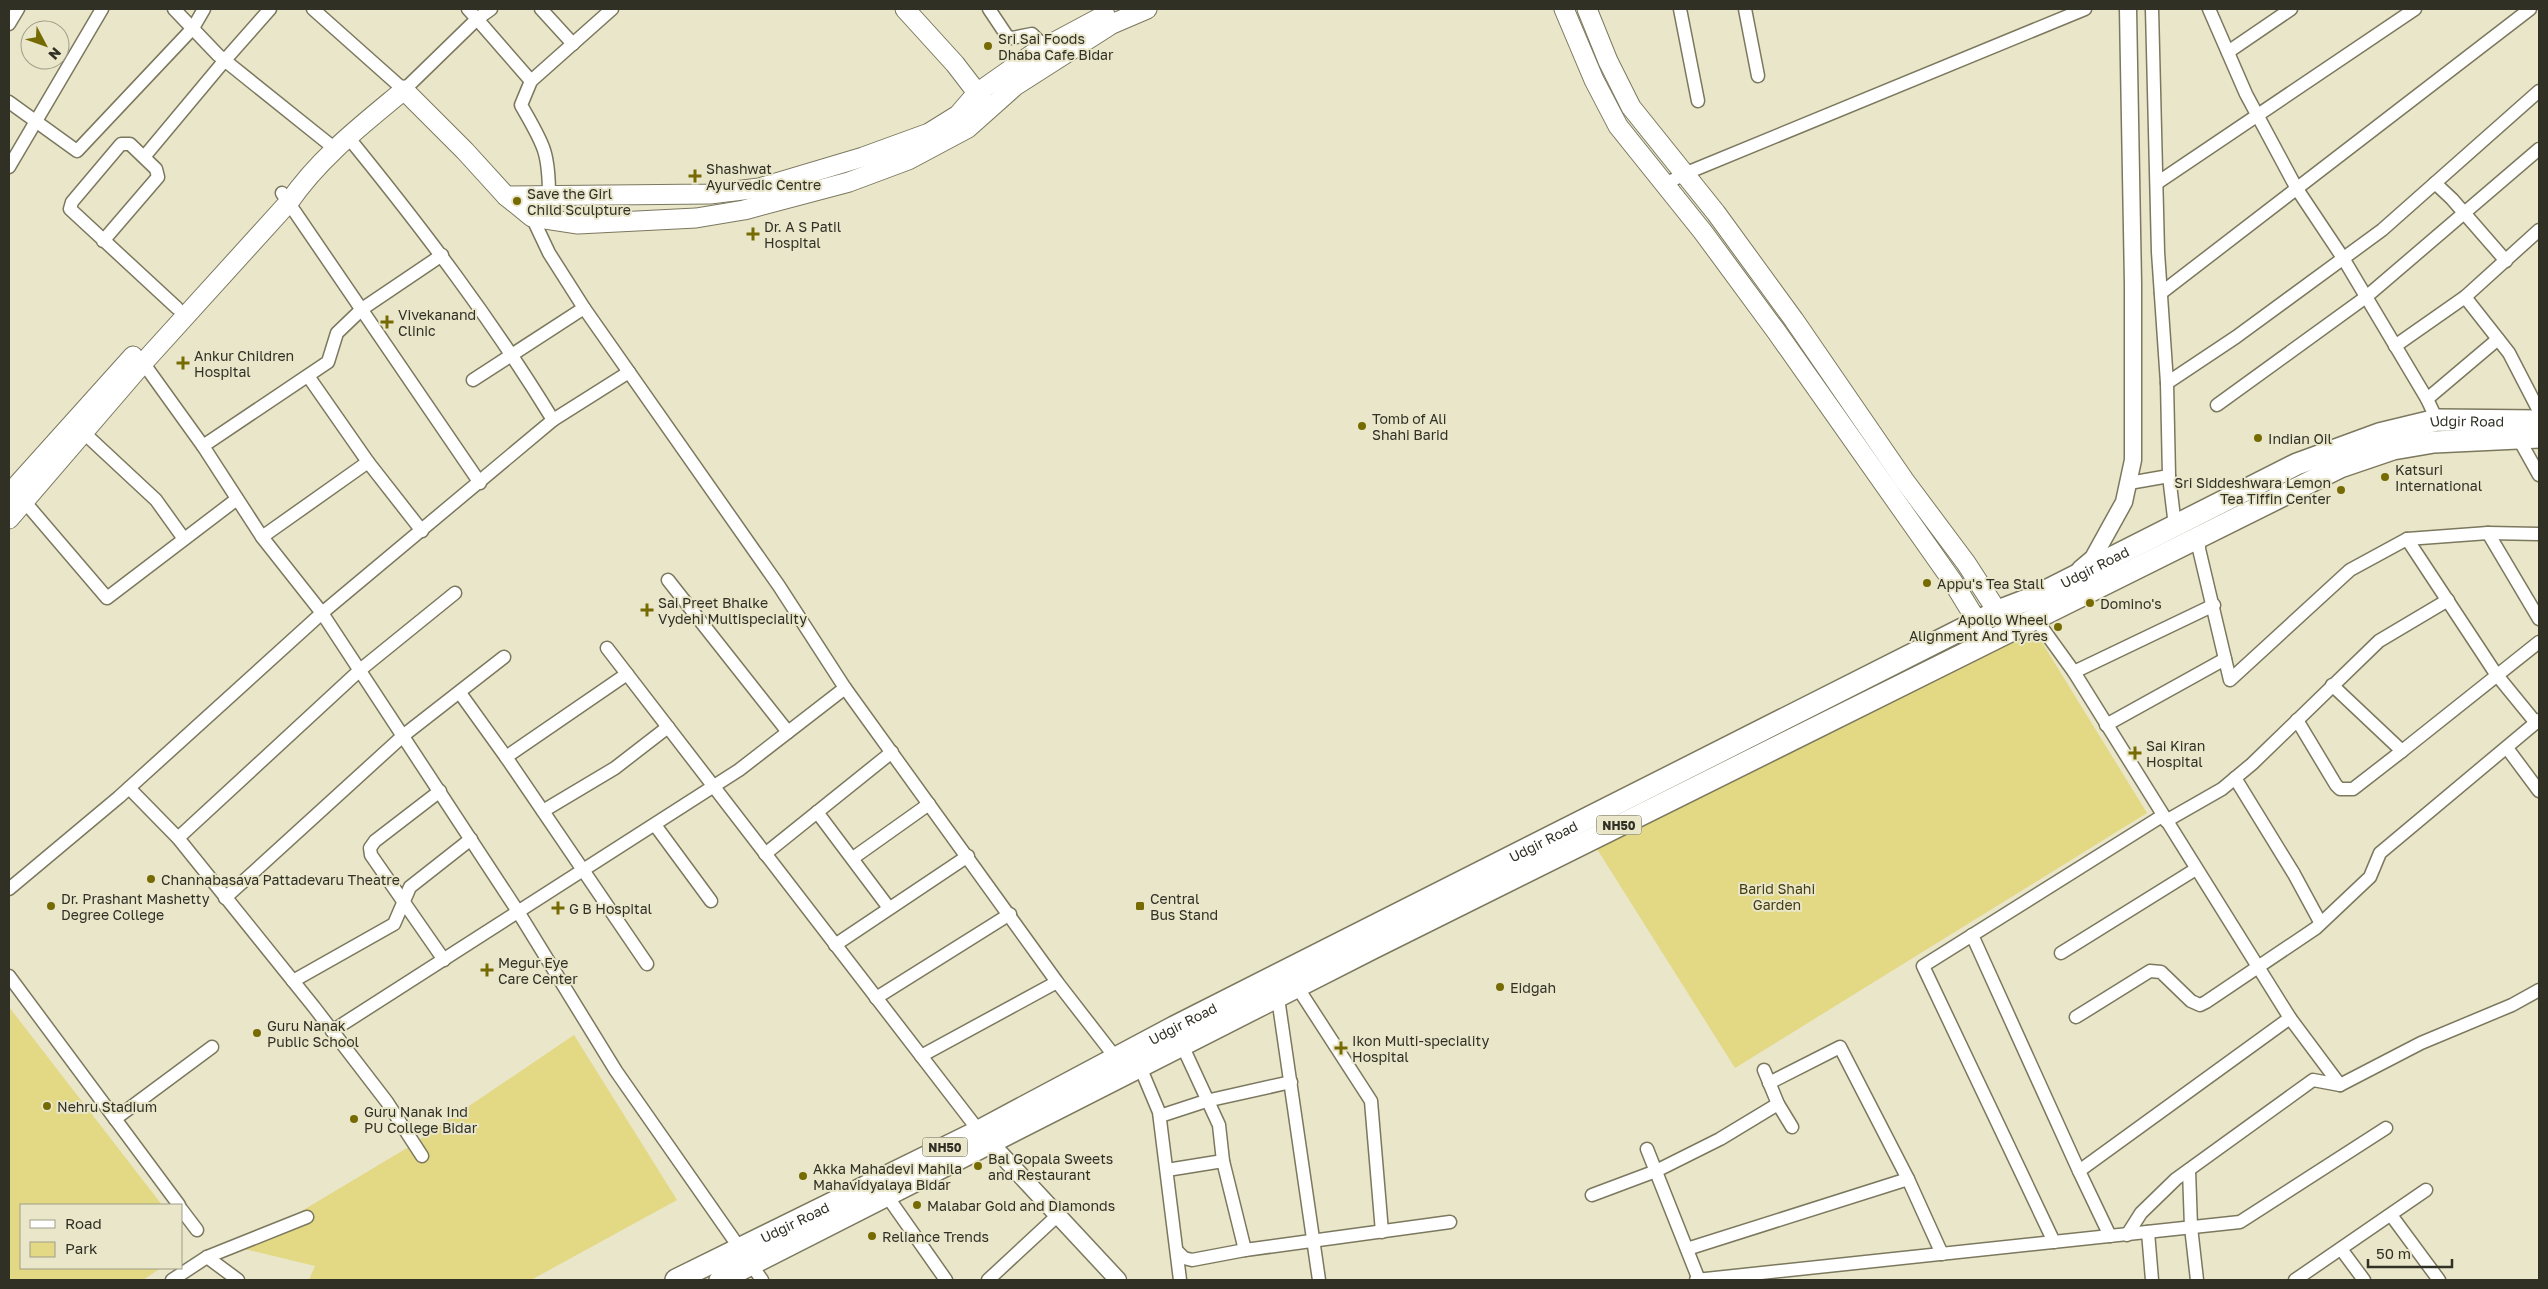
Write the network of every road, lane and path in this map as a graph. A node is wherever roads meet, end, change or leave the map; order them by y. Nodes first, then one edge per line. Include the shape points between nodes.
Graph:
1 (18, 9) edge
2 (102, 9) edge
3 (174, 9) edge
4 (204, 9) edge
5 (270, 9) edge
6 (313, 9) edge
7 (468, 9) edge
8 (491, 9) edge
9 (541, 9) edge
10 (612, 9) edge
11 (905, 9) edge
12 (990, 9) edge
13 (1116, 9) edge
14 (1147, 9) edge
15 (1564, 9) edge
16 (1587, 9) edge
17 (1680, 9) edge
18 (1745, 9) edge
19 (2085, 9) edge
20 (2128, 9) edge
21 (2152, 9) edge
22 (2209, 9) edge
23 (2289, 9) edge
24 (2415, 9) edge
25 (2530, 9) edge
26 (477, 19) junction
27 (9, 24) edge
28 (192, 28) junction
29 (573, 44) junction
30 (1045, 47) junction
31 (2228, 52) junction
32 (224, 60) junction
33 (1758, 76) dead end
34 (531, 81) junction
35 (404, 90) junction
36 (2539, 91) edge
37 (977, 93) junction
38 (1698, 100) dead end
39 (9, 102) edge
40 (989, 108) junction
41 (2258, 117) junction
42 (36, 120) junction
43 (341, 143) junction
44 (2539, 149) edge
45 (144, 157) junction
46 (9, 167) edge
47 (1684, 174) junction
48 (2157, 183) junction
49 (2435, 183) junction
50 (1664, 185) junction
51 (2298, 190) junction
52 (506, 196) junction
53 (549, 196) junction
54 (286, 197) junction
55 (2464, 215) junction
56 (532, 217) junction
57 (2539, 230) edge
58 (103, 241) junction
59 (442, 255) junction
60 (2343, 258) junction
61 (2506, 261) junction
62 (2161, 294) junction
63 (2366, 297) junction
64 (2465, 297) junction
65 (177, 308) junction
66 (584, 308) junction
67 (362, 309) junction
68 (2498, 339) junction
69 (2395, 346) junction
70 (513, 354) junction
71 (139, 358) junction
72 (629, 372) junction
73 (308, 376) junction
74 (473, 380) dead end
75 (2167, 383) junction
76 (2427, 398) junction
77 (2217, 404) dead end
78 (2539, 411) edge
79 (553, 420) junction
80 (2437, 420) junction
81 (2539, 421) edge
82 (2515, 429) junction
83 (83, 432) junction
84 (2539, 438) edge
85 (202, 446) junction
86 (368, 462) junction
87 (2539, 475) edge
88 (2169, 476) junction
89 (480, 483) junction
90 (2130, 483) junction
91 (17, 498) edge
92 (237, 499) junction
93 (2199, 514) junction
94 (9, 519) edge
95 (2175, 526) junction
96 (422, 531) junction
97 (2488, 533) junction
98 (2539, 534) edge
99 (262, 537) junction
100 (184, 539) junction
101 (2199, 539) junction
102 (2407, 539) junction
103 (2071, 577) junction
104 (668, 580) dead end
105 (455, 593) dead end
106 (2448, 600) junction
107 (2214, 605) junction
108 (1998, 611) junction
109 (322, 613) junction
110 (2035, 618) junction
111 (2539, 619) edge
112 (1979, 621) junction
113 (2010, 631) junction
114 (1989, 641) junction
115 (2539, 642) edge
116 (607, 648) dead end
117 (504, 656) dead end
118 (2226, 659) junction
119 (360, 670) junction
120 (2074, 672) junction
121 (627, 674) junction
122 (2496, 674) junction
123 (2332, 685) junction
124 (845, 688) junction
125 (460, 693) junction
126 (2296, 720) junction
127 (2538, 721) edge
128 (2106, 725) junction
129 (668, 727) junction
130 (788, 732) junction
131 (404, 735) junction
132 (2507, 748) junction
133 (2402, 751) junction
134 (892, 752) junction
135 (506, 756) junction
136 (2235, 778) junction
137 (713, 787) junction
138 (129, 788) junction
139 (440, 791) junction
140 (2539, 791) edge
141 (929, 804) junction
142 (543, 811) junction
143 (817, 812) junction
144 (2164, 818) junction
145 (655, 825) junction
146 (178, 838) junction
147 (472, 839) junction
148 (765, 854) junction
149 (968, 856) junction
150 (853, 858) junction
151 (584, 870) junction
152 (2196, 870) junction
153 (9, 888) edge
154 (225, 898) junction
155 (404, 901) junction
156 (711, 901) dead end
157 (889, 908) junction
158 (517, 910) junction
159 (1010, 914) junction
160 (2320, 922) junction
161 (1972, 935) junction
162 (835, 945) junction
163 (2061, 953) dead end
164 (444, 960) junction
165 (647, 964) dead end
166 (2258, 968) junction
167 (9, 976) edge
168 (292, 981) junction
169 (1057, 982) junction
170 (1284, 983) junction
171 (2539, 990) edge
172 (876, 998) junction
173 (2076, 1017) dead end
174 (2290, 1018) junction
175 (332, 1031) junction
176 (1182, 1045) junction
177 (212, 1047) dead end
178 (921, 1056) junction
179 (1129, 1062) junction
180 (1764, 1070) dead end
181 (1291, 1082) junction
182 (1769, 1083) junction
183 (2340, 1085) junction
184 (1206, 1101) junction
185 (1778, 1104) junction
186 (1160, 1116) junction
187 (114, 1120) junction
188 (1792, 1127) dead end
189 (2386, 1128) dead end
190 (985, 1137) junction
191 (1647, 1149) dead end
192 (422, 1156) dead end
193 (1223, 1161) junction
194 (1167, 1170) junction
195 (2189, 1170) junction
196 (1656, 1171) junction
197 (2079, 1171) junction
198 (1908, 1179) junction
199 (2426, 1190) dead end
200 (1592, 1195) dead end
201 (887, 1196) junction
202 (178, 1204) edge
203 (182, 1210) edge
204 (2390, 1215) junction
205 (1057, 1216) junction
206 (307, 1217) dead end
207 (1450, 1222) dead end
208 (2191, 1227) junction
209 (197, 1230) dead end
210 (1382, 1232) junction
211 (2148, 1232) junction
212 (2127, 1235) junction
213 (2110, 1236) junction
214 (1315, 1241) junction
215 (2054, 1242) junction
216 (1687, 1249) junction
217 (2341, 1249) junction
218 (1245, 1250) junction
219 (1178, 1252) junction
220 (1942, 1254) junction
221 (207, 1256) junction
222 (752, 1264) edge
223 (997, 1277) edge
224 (172, 1280) edge
225 (238, 1280) edge
226 (676, 1280) edge
227 (720, 1280) edge
228 (946, 1280) edge
229 (1118, 1280) edge
230 (1180, 1280) edge
231 (1319, 1280) edge
232 (1698, 1280) edge
233 (2152, 1280) edge
234 (2196, 1280) edge
235 (2295, 1280) edge
236 (2364, 1280) edge
237 (2439, 1280) edge

1 - 27 street
2 - 42 street
3 - 28 street
4 - 28 street
5 - 32 street
6 - 35 street
7 - 26 street
8 - 26 street
9 - 29 street
10 - 29 street
11 - 37 main road
12 - 30 street via 1008,36 1032,34
13 - 30 main road
14 - 40 main road via 1112,24 1015,86
15 - 50 main road via 1594,80 1618,126
16 - 47 main road via 1631,107
17 - 38 street
18 - 33 street
19 - 47 street
20 - 90 street via 2133,284 2133,460
21 - 48 street
22 - 31 street
23 - 31 street
24 - 41 street
25 - 51 street
26 - 34 street
26 - 35 street
28 - 32 street
28 - 42 street via 77,151
29 - 34 street
30 - 37 main road
31 - 41 street
32 - 43 street
32 - 45 street
34 - 53 street via 521,105 545,148
35 - 43 main road
35 - 52 main road
36 - 49 street
37 - 40 main road
37 - 53 main road via 958,115 929,133 759,188 710,194
39 - 42 street
40 - 56 main road via 968,128 908,160 849,182 744,210 696,218 578,224
41 - 48 street
41 - 51 street
42 - 46 street
43 - 54 main road
43 - 59 street
44 - 55 street
45 - 58 street via 156,169 158,177
45 - 58 street via 130,144 121,144 72,202 70,209
47 - 50 street
47 - 108 main road via 1794,320
48 - 62 street
49 - 55 street
49 - 60 street via 2382,230
50 - 112 main road via 1770,323
51 - 60 street
51 - 62 street
52 - 53 main road
52 - 56 main road
54 - 65 main road
54 - 67 street
54 - 71 main road
55 - 61 street
55 - 63 street
56 - 66 street via 549,252
57 - 61 street
58 - 65 street
59 - 67 street
59 - 70 street
60 - 63 street
60 - 75 street
61 - 64 street
62 - 75 street
63 - 69 street
63 - 77 street
64 - 68 street
64 - 69 street
65 - 71 main road
66 - 70 street
66 - 72 street
67 - 73 street via 337,334 328,362
67 - 89 street
68 - 76 street
68 - 78 street via 2509,353
69 - 76 street
70 - 74 street
70 - 79 street
71 - 83 main road
71 - 85 street
71 - 91 main road
72 - 79 street
72 - 124 street via 779,586
73 - 85 street
73 - 86 street
75 - 88 street
76 - 80 street
79 - 89 street
80 - 82 highway, Udgir Road / NH50
80 - 93 highway, Udgir Road / NH50 via 2379,434 2297,464
81 - 82 highway, Udgir Road / NH50
82 - 84 highway, Udgir Road / NH50
82 - 87 street
82 - 101 highway, Udgir Road / NH50 via 2392,450 2340,467
83 - 91 main road
83 - 100 street via 156,500
85 - 92 street
86 - 96 street
86 - 99 street
88 - 90 street
88 - 95 street
89 - 96 street
90 - 103 street via 2124,502 2093,558
91 - 94 main road
91 - 100 street via 107,598
92 - 99 street
92 - 100 street
93 - 95 highway, Udgir Road / NH50
93 - 101 street
95 - 103 highway, Udgir Road / NH50
96 - 109 street
97 - 98 street
97 - 102 street
97 - 111 street
99 - 109 street
101 - 107 street
101 - 110 highway, Udgir Road / NH50
102 - 106 street
102 - 118 street via 2350,570 2230,680
103 - 108 highway, Udgir Road / NH50 via 2032,598
104 - 130 street
105 - 119 street
106 - 122 street
106 - 123 street via 2379,641
107 - 118 street
107 - 120 street
108 - 112 highway, Udgir Road / NH50
108 - 113 main road
109 - 119 street
109 - 138 street
110 - 113 highway, Udgir Road / NH50
110 - 120 street
112 - 114 main road
112 - 170 highway, Udgir Road / NH50
113 - 114 highway, Udgir Road / NH50
114 - 170 highway, Udgir Road / NH50
115 - 122 street
116 - 121 street
117 - 125 street
118 - 128 street
119 - 131 street
119 - 146 street
120 - 128 street
121 - 129 street
121 - 135 street
122 - 127 street
122 - 133 street
123 - 126 street
123 - 133 street
124 - 130 street
124 - 134 street
125 - 131 street
125 - 135 street
126 - 133 street via 2340,789 2353,789
126 - 136 street
127 - 132 street
128 - 144 street
129 - 137 street
129 - 142 street via 615,768
130 - 137 street
131 - 139 street
131 - 154 street
132 - 140 street
132 - 160 street via 2380,853 2370,877 2342,906
134 - 141 street
134 - 143 street
135 - 142 street
136 - 144 street
136 - 160 street
137 - 145 street
137 - 148 street
138 - 146 street
138 - 153 street
139 - 147 street
139 - 155 street via 370,848 371,855
141 - 149 street
141 - 150 street
142 - 151 street
143 - 148 street
143 - 150 street
144 - 152 street
144 - 161 street
145 - 151 street
145 - 156 street
146 - 154 street
147 - 155 street via 410,887
147 - 158 street
148 - 162 street
149 - 157 street
149 - 159 street
150 - 157 street
151 - 158 street
151 - 165 street
152 - 163 street
152 - 166 street
154 - 168 street
155 - 164 street
155 - 168 street via 394,924
157 - 162 street
158 - 164 street
158 - 222 street via 616,1071
159 - 169 street
159 - 172 street
160 - 166 street
161 - 197 street
161 - 215 street via 1923,966
162 - 172 street
164 - 175 street
166 - 173 street via 2200,1005 2191,1001 2161,972 2150,971
166 - 174 street
167 - 187 street
168 - 175 street
169 - 178 street
169 - 179 street
170 - 176 highway, Udgir Road / NH50
170 - 179 highway, Udgir Road / NH50
170 - 181 street
170 - 210 street via 1371,1101
171 - 183 street via 2512,1005 2421,1043
172 - 178 street
174 - 183 street
174 - 197 street
175 - 192 street via 387,1102
176 - 179 highway, Udgir Road / NH50
176 - 184 street
177 - 187 street
178 - 190 street
179 - 186 street
179 - 190 highway, Udgir Road / NH50
180 - 182 street
181 - 184 street
181 - 214 street
182 - 185 street
182 - 198 street via 1840,1047
183 - 195 street via 2312,1080
184 - 186 street
184 - 193 street via 1219,1125
185 - 188 street
185 - 196 street
186 - 194 street
187 - 202 street
189 - 208 street via 2240,1222
190 - 201 highway, Udgir Road / NH50
190 - 205 street
190 - 222 highway, Udgir Road / NH50
191 - 196 street
193 - 194 street
193 - 218 street
194 - 219 street
195 - 208 street
195 - 212 street via 2141,1213
196 - 200 street
196 - 216 street
197 - 213 street
198 - 216 street
198 - 220 street
199 - 204 street
201 - 222 highway, Udgir Road / NH50
201 - 228 street
203 - 209 street
204 - 217 street
204 - 237 street
205 - 223 street
205 - 229 street
206 - 221 street
207 - 210 street
208 - 211 street
208 - 234 street
210 - 214 street
211 - 212 street
211 - 233 street
212 - 213 street
213 - 215 street
214 - 218 street
214 - 231 street
215 - 220 street
216 - 232 street
217 - 235 street
217 - 236 street
218 - 219 street via 1192,1260
219 - 230 street
220 - 232 street
221 - 224 street
221 - 225 street
222 - 226 highway, Udgir Road / NH50
222 - 227 highway, Udgir Road / NH50

